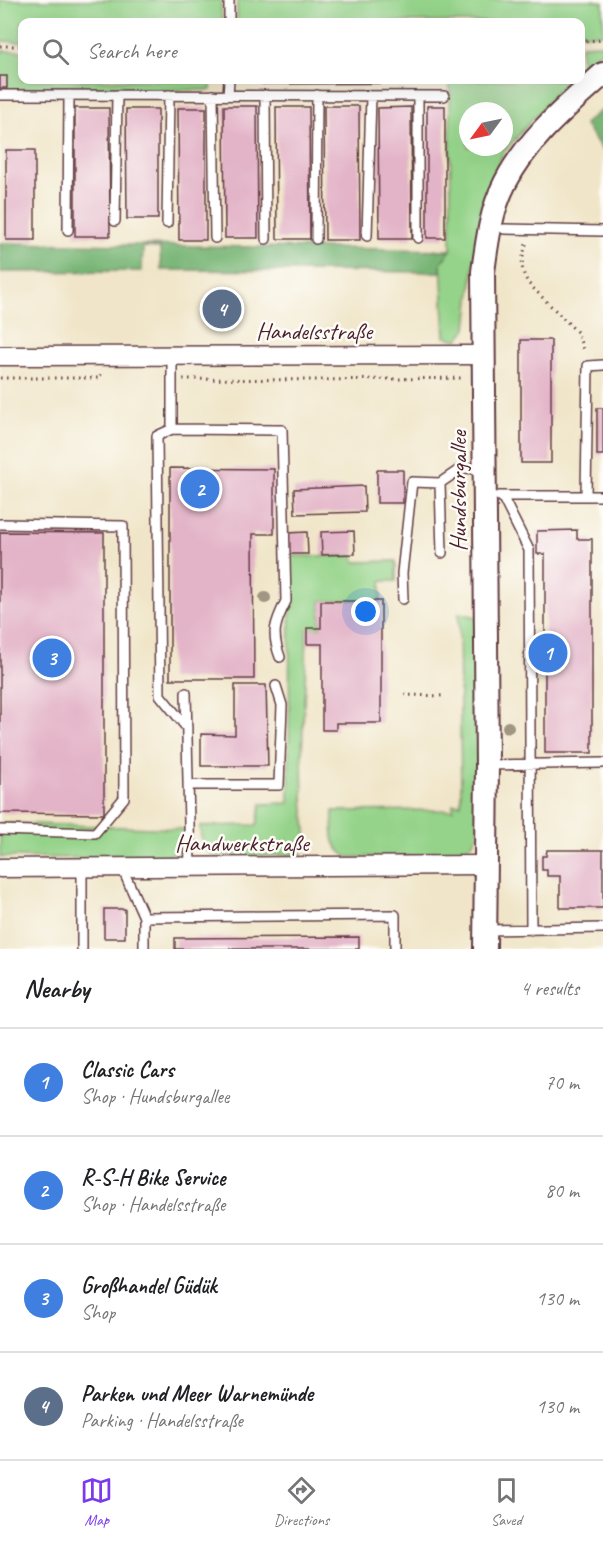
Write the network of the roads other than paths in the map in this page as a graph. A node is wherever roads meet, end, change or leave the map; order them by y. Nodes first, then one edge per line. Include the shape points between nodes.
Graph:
1 (229, 0) edge
2 (229, 18) edge
3 (603, 74) edge
4 (229, 84) edge
5 (0, 94) edge
6 (69, 95) junction
7 (117, 95) junction
8 (168, 95) junction
9 (213, 95) junction
10 (228, 95) junction
11 (265, 95) junction
12 (317, 96) junction
13 (371, 96) junction
14 (418, 96) junction
15 (444, 96) dead end
16 (115, 221) dead end
17 (167, 223) dead end
18 (504, 229) dead end
19 (68, 230) dead end
20 (603, 231) edge
21 (367, 236) dead end
22 (215, 238) dead end
23 (418, 238) dead end
24 (266, 239) dead end
25 (316, 239) dead end
26 (172, 355) junction
27 (485, 355) junction
28 (0, 356) edge
29 (603, 365) edge
30 (172, 429) junction
31 (485, 469) junction
32 (440, 483) junction
33 (494, 496) junction
34 (586, 496) junction
35 (603, 496) edge
36 (0, 524) edge
37 (442, 553) dead end
38 (402, 599) dead end
39 (280, 657) dead end
40 (276, 686) dead end
41 (186, 693) dead end
42 (187, 728) junction
43 (529, 764) junction
44 (603, 764) edge
45 (487, 765) junction
46 (189, 785) junction
47 (0, 830) edge
48 (485, 866) junction
49 (82, 867) junction
50 (190, 867) junction
51 (0, 868) edge
52 (122, 868) junction
53 (144, 917) junction
54 (603, 928) edge
55 (531, 930) junction
56 (484, 939) edge
57 (82, 949) edge
58 (144, 949) edge
59 (395, 949) edge

1 - 2 lane
3 - 27 street, Hundsburgallee via 537,135 504,184 492,220 483,272
4 - 10 lane
5 - 6 lane
6 - 7 lane
6 - 19 lane
7 - 8 lane
7 - 16 lane
8 - 9 lane
8 - 17 lane
9 - 10 lane
9 - 22 lane
10 - 11 lane
11 - 12 lane
11 - 24 lane
12 - 13 lane
12 - 25 lane
13 - 14 lane
13 - 21 lane
14 - 15 lane
14 - 23 lane
18 - 20 lane
26 - 27 street, Handelsstraße
26 - 28 street, Handelsstraße
26 - 30 lane
27 - 31 street, Hundsburgallee
29 - 34 lane via 588,366
30 - 39 lane via 282,430 286,601 275,624
30 - 42 lane via 157,436 160,695
31 - 32 lane via 462,468
31 - 33 street, Hundsburgallee
32 - 37 lane
32 - 38 lane via 412,482
33 - 34 lane
33 - 43 lane via 529,550
33 - 45 street, Hundsburgallee
34 - 35 lane
36 - 47 lane via 123,526 124,798 95,833
40 - 46 lane via 282,705 279,785
41 - 42 lane
42 - 46 lane
43 - 44 lane
43 - 45 lane
43 - 55 lane
45 - 48 street, Hundsburgallee
46 - 50 lane
48 - 50 street, Handwerkstraße
48 - 56 street, Hundsburgallee
49 - 51 street, Handwerkstraße
49 - 52 street, Handwerkstraße
49 - 57 lane
50 - 52 street, Handwerkstraße
52 - 53 lane
53 - 58 lane
53 - 59 lane via 395,915
54 - 55 lane
55 - 56 lane

